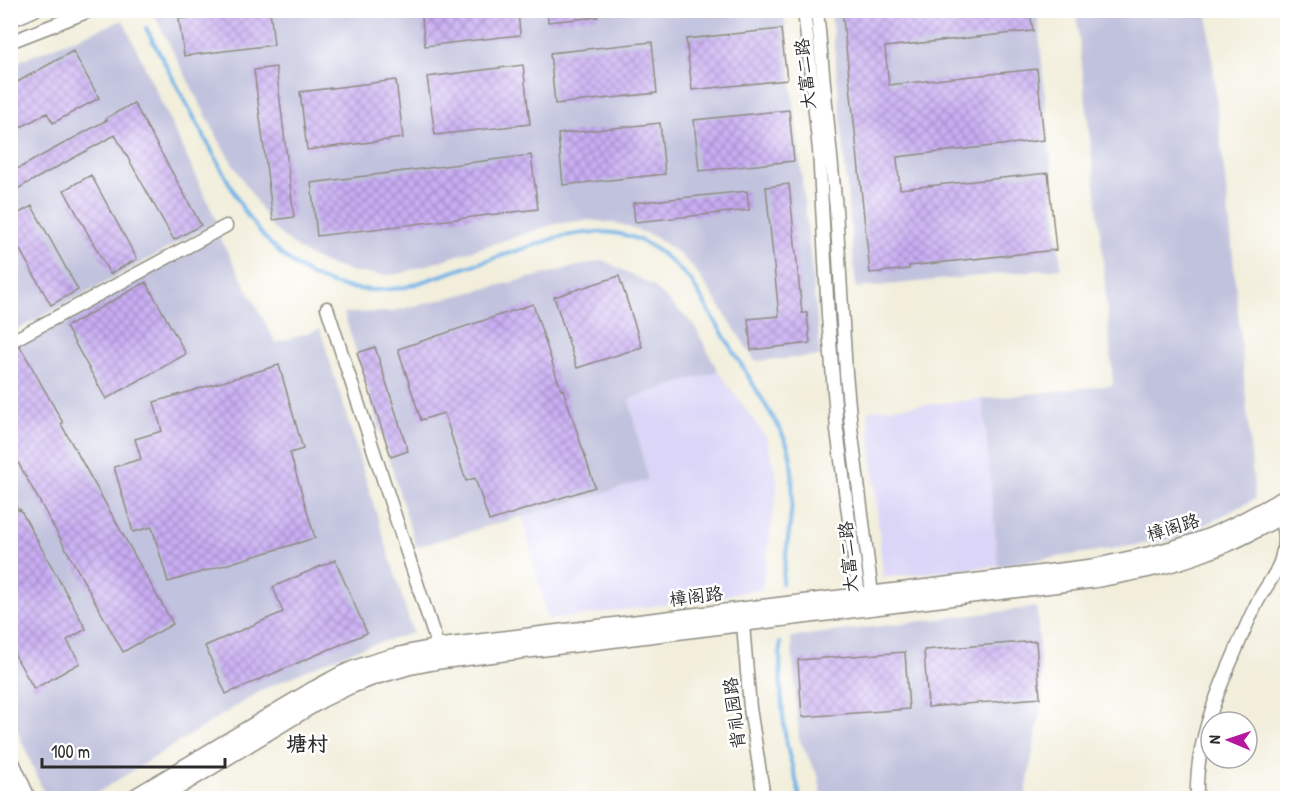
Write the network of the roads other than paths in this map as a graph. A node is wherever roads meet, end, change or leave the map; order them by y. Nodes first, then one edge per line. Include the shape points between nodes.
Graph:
1 (35, 10) edge
2 (92, 10) edge
3 (804, 10) edge
4 (817, 10) edge
5 (10, 21) edge
6 (10, 42) edge
7 (226, 226) dead end
8 (327, 308) dead end
9 (10, 342) edge
10 (1287, 496) edge
11 (1280, 511) edge
12 (866, 599) junction
13 (742, 624) junction
14 (438, 647) junction
15 (10, 755) edge
16 (29, 798) edge
17 (133, 798) edge
18 (160, 798) edge
19 (764, 798) edge
20 (1197, 798) edge

1 - 5 street
2 - 6 street
3 - 12 street, 大富二路 via 819,150 837,430
4 - 12 street, 大富二路
7 - 9 street
8 - 14 street
10 - 11 main road, 樟阁路
11 - 12 main road, 樟阁路 via 1171,549 1093,567
11 - 20 street via 1285,542 1281,560 1256,604 1216,695 1199,760
12 - 13 main road, 樟阁路
12 - 14 main road, 樟阁路
13 - 18 main road, 樟阁路 via 439,661 377,676 321,700
13 - 19 street, 背礼园路
14 - 17 main road, 樟阁路 via 372,663 314,688
15 - 16 street

